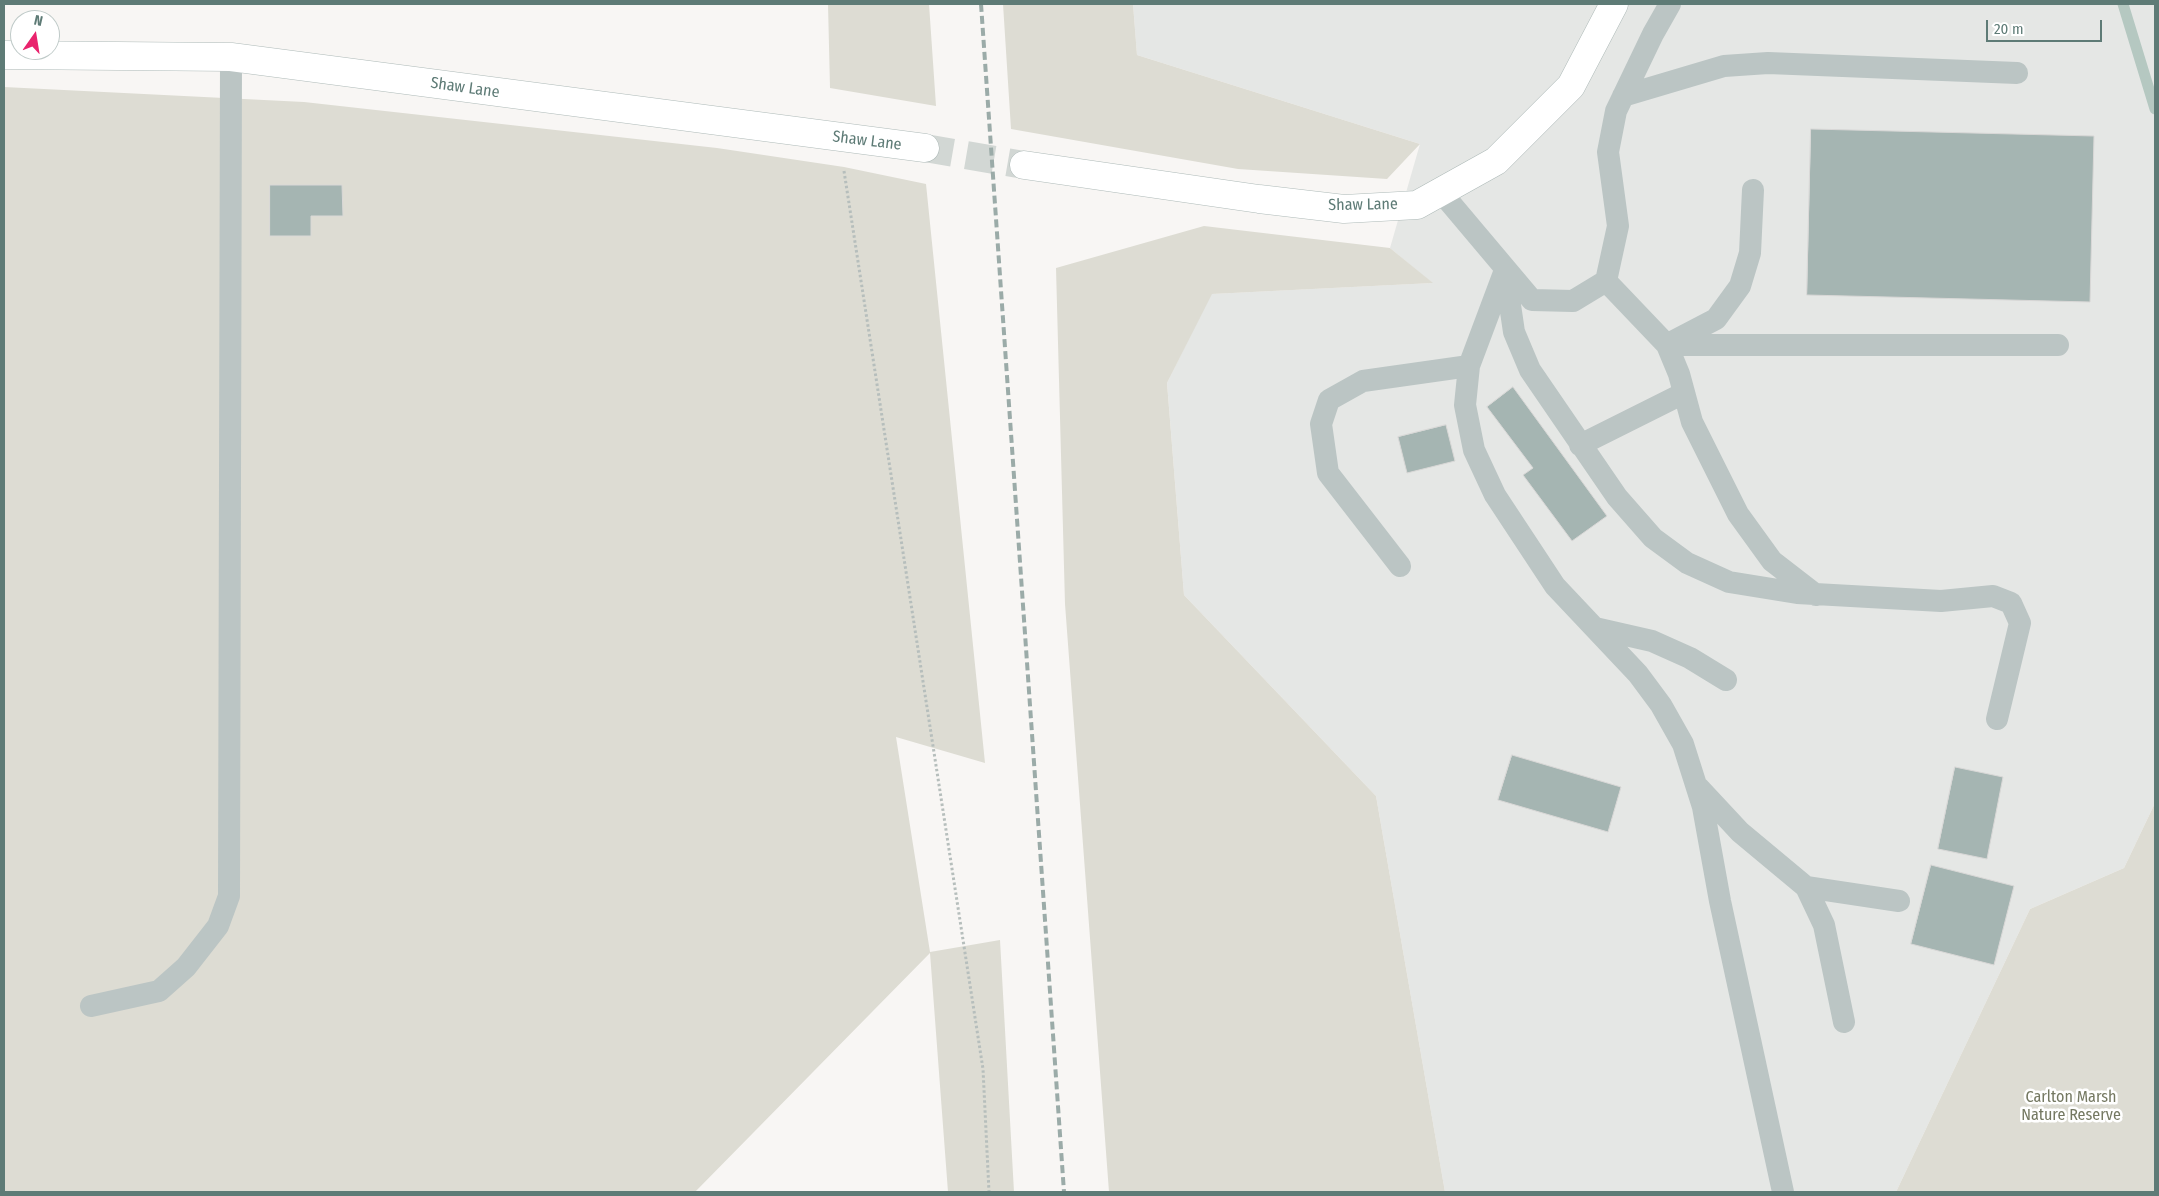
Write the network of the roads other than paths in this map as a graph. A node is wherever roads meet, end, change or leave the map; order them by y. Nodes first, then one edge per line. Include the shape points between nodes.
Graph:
1 (1614, 4) edge
2 (1670, 4) edge
3 (4, 55) edge
4 (231, 57) junction
5 (2017, 73) dead end
6 (1623, 96) junction
7 (925, 148) tunnel mouth
8 (1024, 164) tunnel mouth
9 (1753, 190) dead end
10 (1442, 192) junction
11 (1505, 270) junction
12 (1606, 281) junction
13 (1667, 345) junction
14 (2058, 345) dead end
15 (1469, 366) junction
16 (1684, 393) junction
17 (1580, 445) junction
18 (1400, 566) dead end
19 (1816, 595) junction
20 (1595, 628) junction
21 (1726, 680) dead end
22 (1998, 719) dead end
23 (1695, 783) junction
24 (1806, 887) junction
25 (1899, 901) dead end
26 (91, 1006) dead end
27 (1844, 1022) dead end
28 (1783, 1192) edge

1 - 10 street, Shaw Lane via 1571,86 1496,161
2 - 6 lane
3 - 4 street, Shaw Lane
4 - 7 street, Shaw Lane
4 - 26 lane via 229,896 218,926 186,967 159,991
5 - 6 lane via 1759,64 1724,66
6 - 12 lane via 1616,111 1608,152 1618,226
8 - 10 street, Shaw Lane via 1344,209 1417,205
9 - 13 lane via 1750,253 1740,286 1716,319
10 - 11 lane
11 - 12 lane via 1532,300 1574,301
11 - 15 lane
11 - 17 lane via 1514,332 1530,370
12 - 13 lane
13 - 14 lane
13 - 16 lane
15 - 18 lane via 1363,382 1329,400 1321,424 1328,473
15 - 20 lane via 1465,405 1474,450 1495,495 1555,586
16 - 17 lane
16 - 19 lane via 1692,422 1738,514 1772,561
17 - 19 lane via 1617,497 1653,538 1687,563 1730,582
19 - 22 lane via 1941,601 1993,596 2011,603 2020,623
20 - 21 lane via 1652,640
20 - 23 lane via 1638,674 1661,705 1683,744
23 - 24 lane via 1740,832
23 - 28 lane via 1703,807
24 - 25 lane
24 - 27 lane via 1824,926

